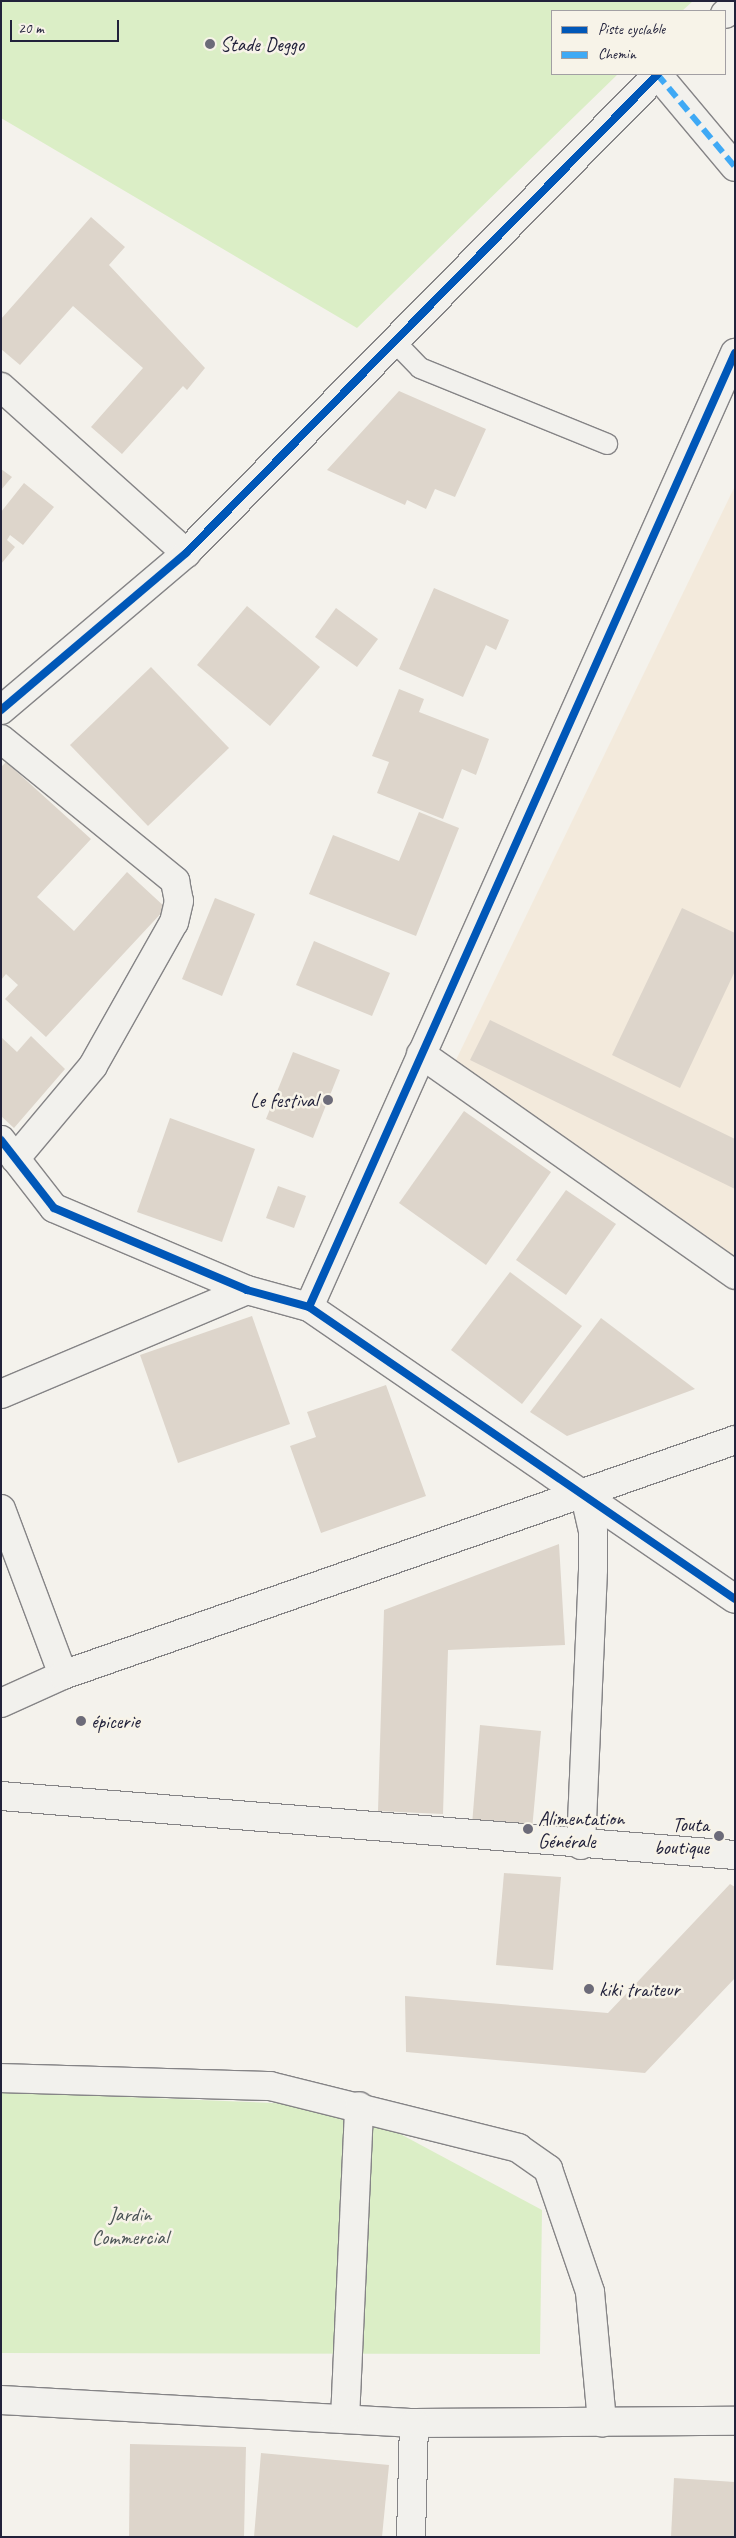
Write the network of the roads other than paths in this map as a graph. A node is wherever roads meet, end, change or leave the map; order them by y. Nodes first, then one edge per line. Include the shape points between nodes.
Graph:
1 (656, 75) edge
2 (658, 75) edge
3 (735, 167) edge
4 (394, 341) junction
5 (735, 354) edge
6 (1, 387) edge
7 (607, 444) dead end
8 (186, 553) junction
9 (1, 710) edge
10 (1, 739) edge
11 (421, 1054) junction
12 (8, 1150) edge
13 (735, 1275) edge
14 (248, 1290) junction
15 (309, 1306) junction
16 (1, 1394) edge
17 (735, 1440) edge
18 (585, 1495) junction
19 (1, 1509) edge
20 (735, 1599) edge
21 (63, 1675) junction
22 (1, 1703) edge
23 (1, 1796) edge
24 (581, 1845) junction
25 (735, 1854) edge
26 (1, 2078) edge
27 (359, 2106) junction
28 (1, 2400) edge
29 (345, 2419) junction
30 (735, 2421) edge
31 (602, 2422) junction
32 (414, 2423) junction
33 (411, 2537) edge

1 - 4 street
2 - 3 street
4 - 7 lane via 420,368
4 - 8 street
5 - 11 street
6 - 8 street
8 - 9 street
10 - 12 street via 175,881 178,901 174,922 93,1066
11 - 13 street
11 - 15 street
12 - 14 street via 37,1190 73,1220
14 - 15 street
14 - 16 street
15 - 18 street
17 - 18 street
18 - 20 street
18 - 21 street
18 - 24 street via 592,1532 593,1569
19 - 21 street
21 - 22 street
23 - 24 street
24 - 25 street
26 - 27 street via 270,2086
27 - 29 street
27 - 31 street via 518,2148 548,2169 590,2292
28 - 29 street
29 - 32 street
30 - 31 street
31 - 32 street
32 - 33 street

